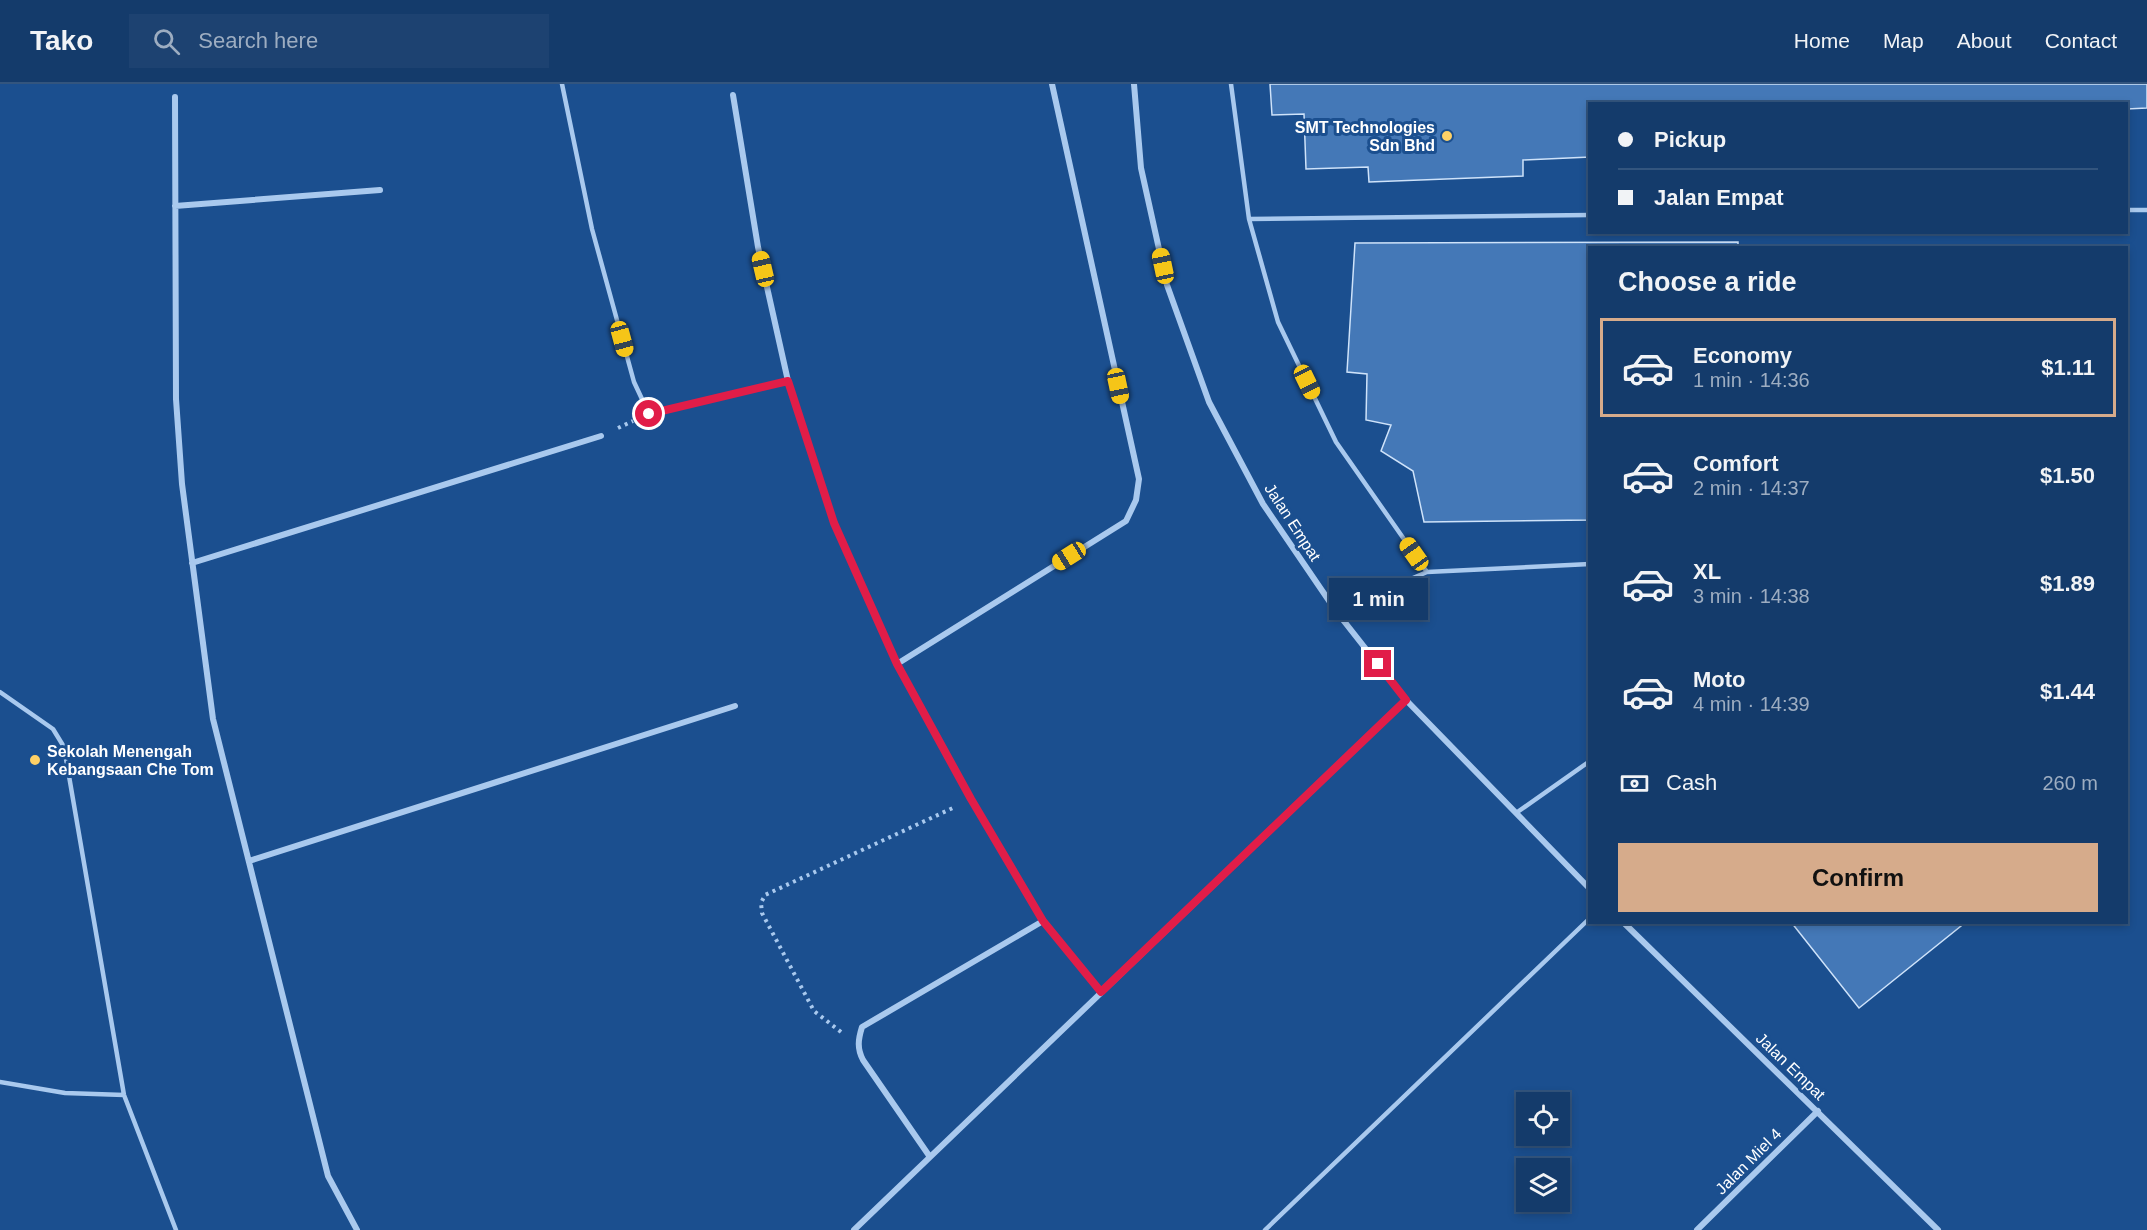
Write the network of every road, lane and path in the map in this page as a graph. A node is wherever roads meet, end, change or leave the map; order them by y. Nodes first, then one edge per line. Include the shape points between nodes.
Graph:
1 (562, 84) edge
2 (1052, 84) edge
3 (1134, 84) edge
4 (1232, 84) edge
5 (733, 94) dead end
6 (175, 97) dead end
7 (380, 190) dead end
8 (175, 206) junction
9 (2128, 210) edge
10 (2147, 210) edge
11 (1588, 215) edge
12 (1249, 219) junction
13 (788, 381) junction
14 (649, 414) junction
15 (601, 436) joint
16 (192, 563) junction
17 (1588, 564) edge
18 (1427, 572) junction
19 (1336, 611) junction
20 (897, 664) junction
21 (0, 692) edge
22 (1406, 700) junction
23 (735, 706) dead end
24 (1588, 763) edge
25 (971, 799) junction
26 (1516, 813) junction
27 (249, 861) junction
28 (1588, 887) edge
29 (1588, 920) edge
30 (1043, 921) junction
31 (1625, 924) edge
32 (1101, 992) junction
33 (858, 1040) junction
34 (0, 1082) edge
35 (124, 1095) junction
36 (1818, 1111) junction
37 (930, 1156) junction
38 (176, 1230) edge
39 (357, 1230) edge
40 (854, 1230) edge
41 (1265, 1230) edge
42 (1697, 1230) edge
43 (1938, 1230) edge

1 - 14 lane via 592,229 634,382
2 - 20 street via 1139,479 1136,500 1126,521
3 - 19 street, Jalan Empat via 1141,168 1167,285 1209,402 1263,504
4 - 12 lane
5 - 13 street via 758,246
6 - 8 street
7 - 8 street
8 - 16 street via 176,399
9 - 10 lane
11 - 12 lane
12 - 18 lane via 1278,322 1336,442
13 - 14 lane
13 - 20 street via 834,523
14 - 15 path
15 - 16 street
16 - 27 street via 213,719
17 - 18 lane
18 - 19 lane
19 - 22 street, Jalan Empat
20 - 25 street
21 - 35 lane via 53,729 64,747
22 - 26 street, Jalan Empat
22 - 32 street
23 - 27 street
24 - 26 lane
25 - 30 street
25 - 33 path via 765,895 762,913 814,1011
26 - 28 street, Jalan Empat
27 - 39 street via 328,1176
29 - 41 lane
30 - 32 street
30 - 33 street via 870,1021 862,1027
31 - 36 street, Jalan Empat
32 - 37 street
33 - 37 street via 863,1060
34 - 35 lane via 65,1093
35 - 38 lane
36 - 42 street, Jalan Miel 4
36 - 43 street, Jalan Empat
37 - 40 street

